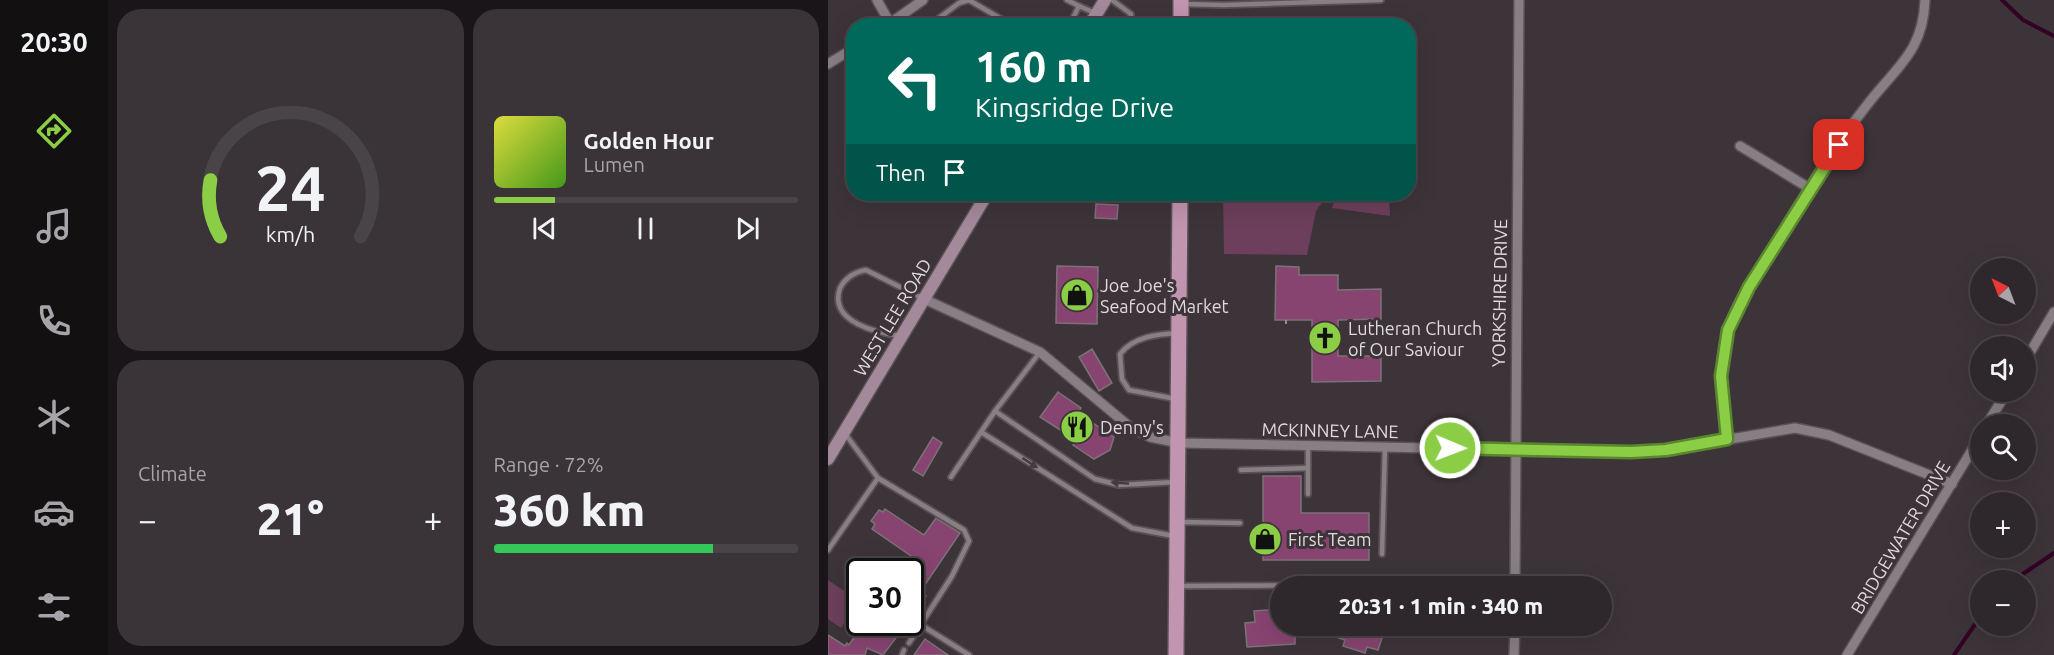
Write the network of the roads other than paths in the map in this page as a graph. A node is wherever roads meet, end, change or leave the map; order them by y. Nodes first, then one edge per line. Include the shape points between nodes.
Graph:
1 (877, 0) edge
2 (923, 0) edge
3 (969, 0) edge
4 (1067, 0) edge
5 (1105, 0) edge
6 (1112, 0) edge
7 (1381, 0) edge
8 (1518, 0) edge
9 (1925, 0) edge
10 (1180, 1) edge
11 (1320, 1) edge
12 (1243, 2) edge
13 (1079, 6) junction
14 (1097, 13) junction
15 (885, 18) edge
16 (897, 18) edge
17 (939, 18) edge
18 (999, 18) edge
19 (1074, 18) edge
20 (1094, 18) edge
21 (1131, 18) edge
22 (1181, 18) edge
23 (846, 53) edge
24 (828, 64) edge
25 (1740, 146) dead end
26 (1809, 188) junction
27 (983, 201) edge
28 (1180, 201) edge
29 (924, 299) junction
30 (2054, 312) edge
31 (1180, 333) junction
32 (901, 336) junction
33 (2036, 342) edge
34 (1040, 352) junction
35 (1179, 399) junction
36 (995, 411) junction
37 (981, 432) junction
38 (844, 433) junction
39 (1727, 439) junction
40 (1172, 442) junction
41 (1308, 446) junction
42 (1385, 447) junction
43 (1515, 450) junction
44 (1970, 454) edge
45 (828, 459) edge
46 (1308, 468) junction
47 (1240, 470) dead end
48 (951, 477) dead end
49 (878, 478) junction
50 (1179, 482) junction
51 (1952, 484) junction
52 (1308, 494) dead end
53 (1240, 523) dead end
54 (1178, 529) junction
55 (830, 543) edge
56 (828, 550) edge
57 (1382, 554) dead end
58 (1515, 576) edge
59 (1270, 585) edge
60 (1177, 586) junction
61 (924, 620) edge
62 (924, 627) edge
63 (914, 636) edge
64 (1515, 636) edge
65 (909, 643) dead end
66 (969, 655) edge
67 (1176, 655) edge
68 (1514, 655) edge
69 (1847, 655) edge

1 - 15 street
2 - 16 street
3 - 17 lane
3 - 18 lane
4 - 13 lane
5 - 14 street
6 - 21 lane
7 - 11 lane
8 - 43 street, YORKSHIRE DRIVE
9 - 26 street via 1923,28 1914,48 1866,106
10 - 12 lane
10 - 22 main road
11 - 12 lane
13 - 14 lane
13 - 19 lane
14 - 20 street
23 - 24 street
25 - 26 street
26 - 39 street via 1749,287 1728,330 1721,376
27 - 29 street, WEST LEE ROAD
28 - 31 main road
29 - 32 street, WEST LEE ROAD
29 - 32 lane via 866,270 847,277 841,285 837,300 847,319 872,331
29 - 34 street, MCKINNEY LANE
30 - 33 street
31 - 35 main road
31 - 35 lane via 1154,334 1125,347 1120,354 1122,379 1129,390
32 - 38 street, WEST LEE ROAD
34 - 36 lane
34 - 40 street, MCKINNEY LANE via 1130,428
35 - 40 main road
36 - 37 lane
50 -> 36 lane via 1119,485 1095,479
37 - 48 lane
37 -> 54 lane via 1132,528
38 - 45 street, WEST LEE ROAD
38 - 49 lane
39 - 43 street, MCKINNEY LANE via 1631,452
39 - 51 street, MCKINNEY LANE via 1780,429 1813,430
40 - 41 street, MCKINNEY LANE
40 - 50 main road
41 - 42 street, MCKINNEY LANE
41 - 46 lane
42 - 43 street, MCKINNEY LANE
42 - 57 lane
43 - 58 street, YORKSHIRE DRIVE
44 - 51 street, BRIDGEWATER DRIVE
46 - 47 lane
46 - 52 lane
49 - 55 lane
49 - 61 lane via 964,530 969,542
50 - 54 main road
51 - 69 street, BRIDGEWATER DRIVE
53 - 54 lane
54 - 60 main road
55 - 56 lane
59 - 60 lane
60 - 67 main road
62 - 66 lane
63 - 65 lane
64 - 68 street

